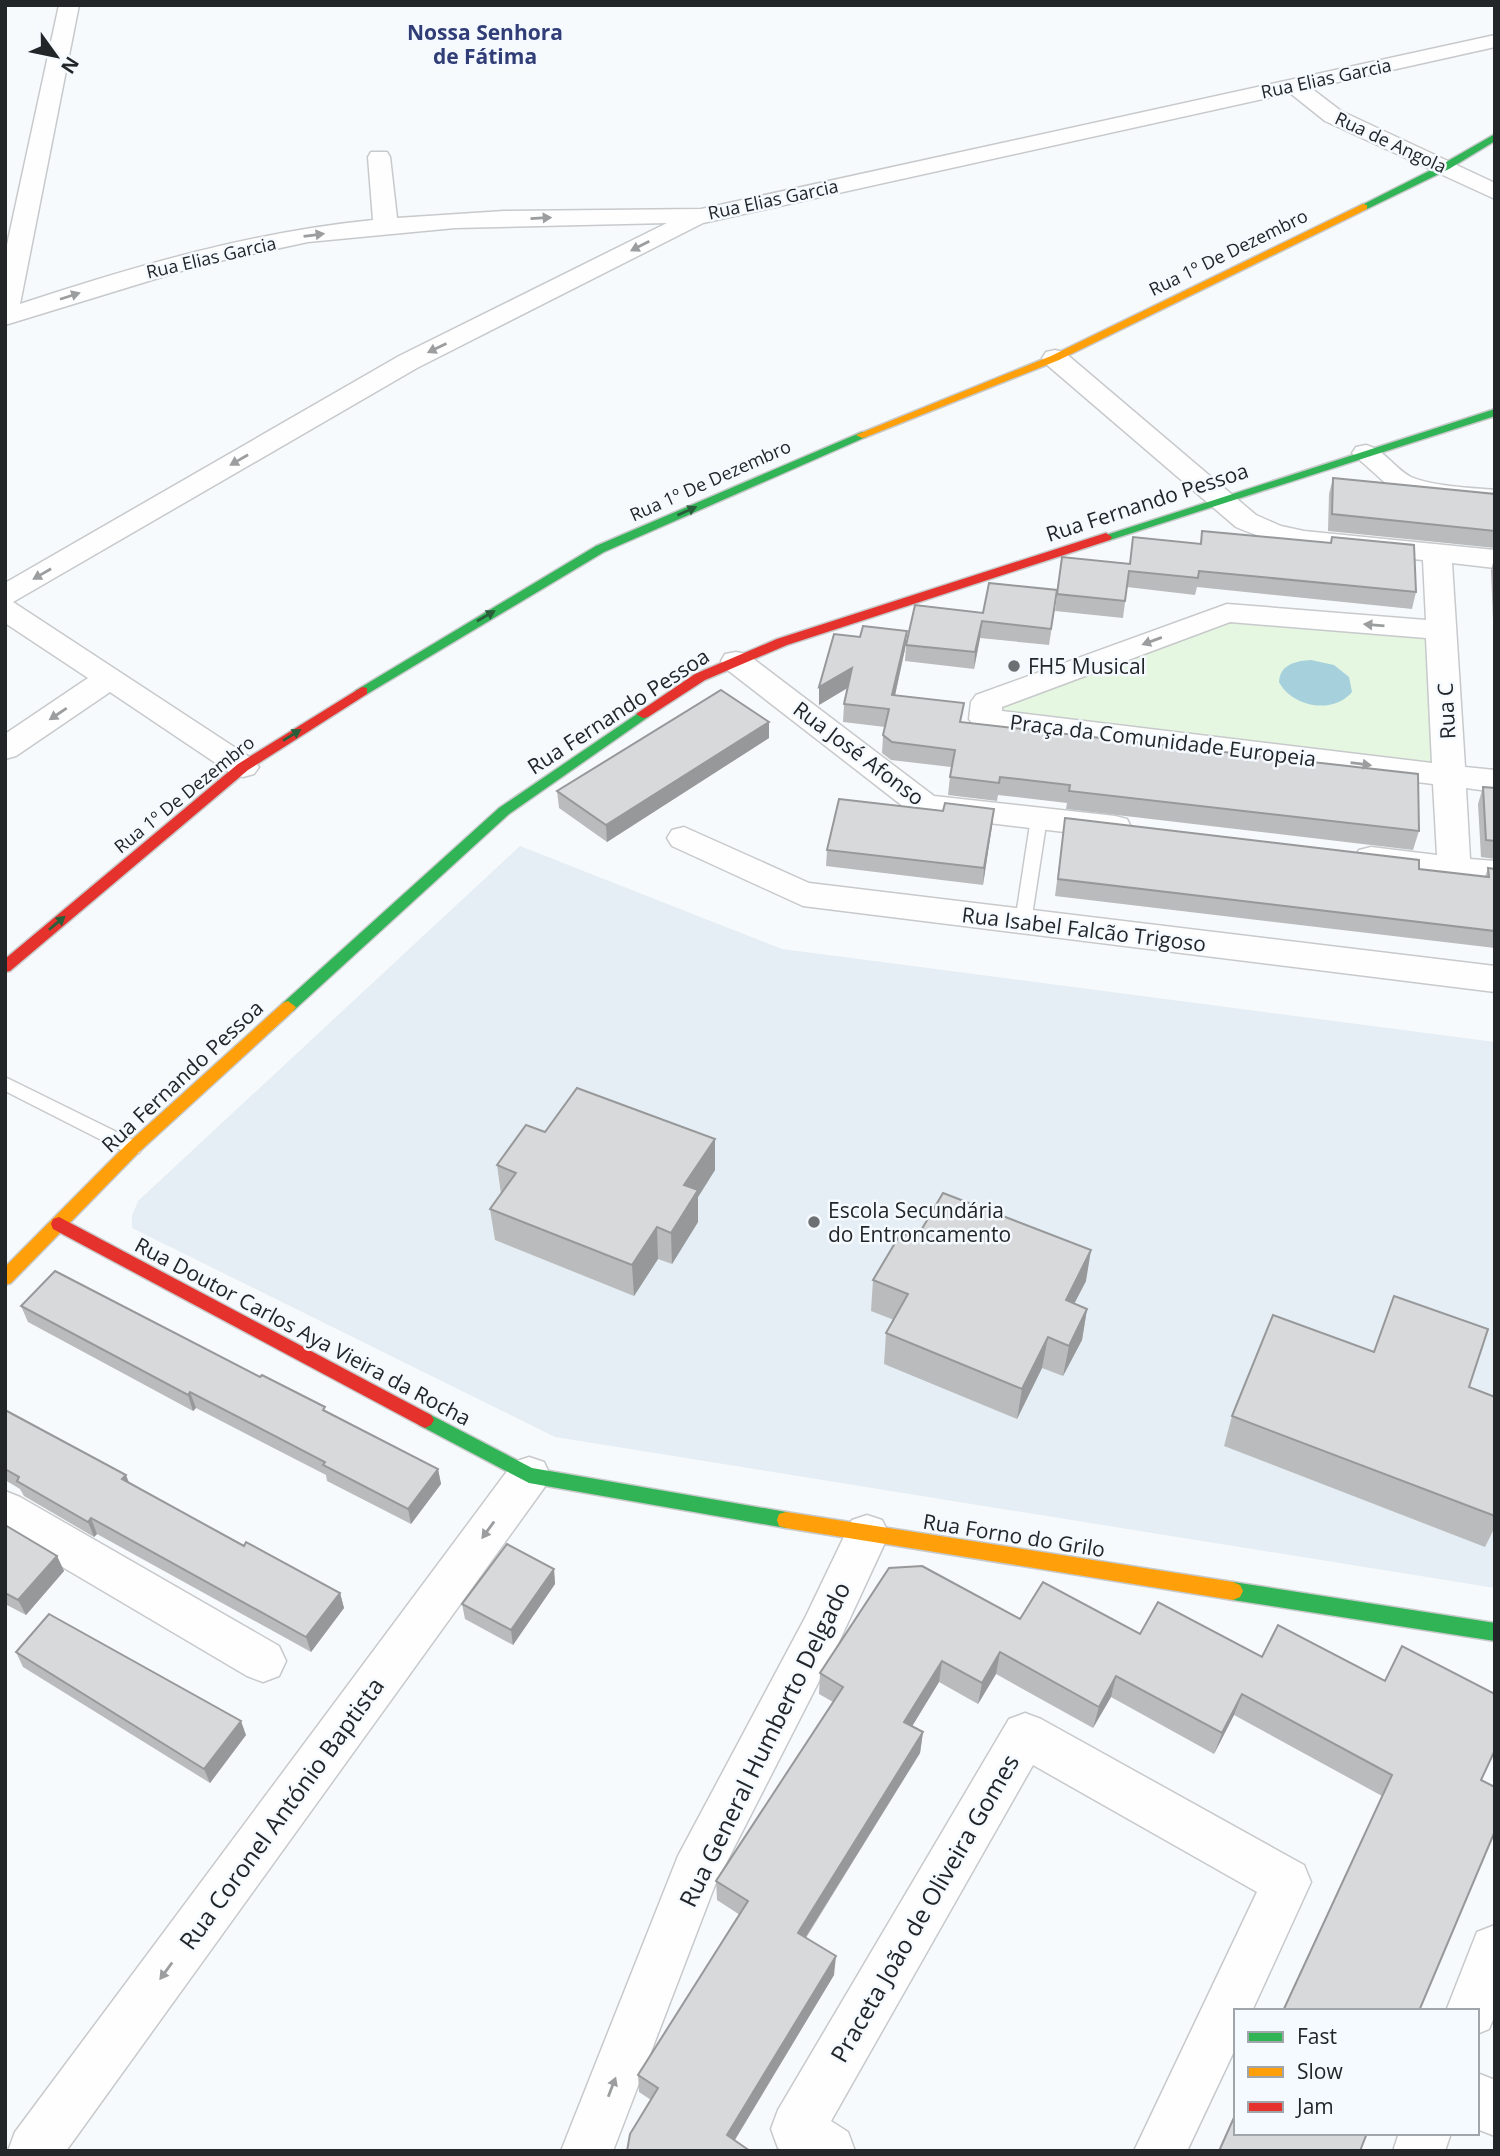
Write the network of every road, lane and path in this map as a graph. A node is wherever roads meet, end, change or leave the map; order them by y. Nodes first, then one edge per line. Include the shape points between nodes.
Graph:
1 (69, 5) edge
2 (1495, 41) edge
3 (1454, 51) junction
4 (1495, 62) edge
5 (1292, 84) junction
6 (1495, 137) edge
7 (379, 157) dead end
8 (1445, 167) junction
9 (32, 186) junction
10 (5, 187) edge
11 (1495, 192) edge
12 (701, 216) junction
13 (386, 227) junction
14 (13, 245) edge
15 (5, 316) edge
16 (1055, 358) junction
17 (1495, 412) edge
18 (1366, 453) junction
19 (1495, 498) edge
20 (1221, 500) junction
21 (1437, 553) junction
22 (1495, 559) edge
23 (5, 595) edge
24 (5, 608) edge
25 (1442, 630) junction
26 (736, 661) junction
27 (110, 678) junction
28 (5, 750) edge
29 (243, 767) junction
30 (1449, 775) junction
31 (1495, 781) edge
32 (1039, 818) junction
33 (1150, 831) edge
34 (684, 838) dead end
35 (1343, 855) edge
36 (1454, 868) junction
37 (1495, 873) edge
38 (1023, 922) junction
39 (5, 967) edge
40 (1495, 979) edge
41 (5, 1083) edge
42 (133, 1148) junction
43 (58, 1224) junction
44 (5, 1278) edge
45 (528, 1475) junction
46 (5, 1510) edge
47 (867, 1534) junction
48 (1495, 1632) edge
49 (263, 1661) dead end
50 (1495, 1950) edge
51 (1472, 2009) edge
52 (1479, 2100) edge
53 (1495, 2109) edge
54 (34, 2151) edge
55 (587, 2151) edge
56 (829, 2151) edge
57 (1160, 2151) edge

1 - 9 street
2 - 3 street, Rua Elias Garcia
3 - 4 street
3 - 5 street, Rua Elias Garcia
5 - 8 street, Rua de Angola via 1333,116
5 - 12 street, Rua Elias Garcia
6 - 8 street, Rua 1º De Dezembro
7 - 13 street
8 - 11 street, Rua de Angola
8 - 16 street, Rua 1º De Dezembro
9 - 10 street
9 - 14 street
13 -> 12 street, Rua Elias Garcia via 570,216
12 -> 23 street via 408,362
15 -> 13 street, Rua Elias Garcia via 144,271 217,253 308,235
14 - 15 street
16 - 20 street
29 -> 16 street, Rua 1º De Dezembro via 421,654 600,549 808,457
17 - 18 street, Rua Fernando Pessoa
18 - 19 street via 1402,483
18 - 20 street, Rua Fernando Pessoa
20 - 21 street via 1246,521 1271,533
20 - 26 street, Rua Fernando Pessoa via 782,642
21 - 22 street
21 - 25 street, Rua C
24 - 27 street
25 - 30 street, Rua C
25 -> 30 street, Praça da Comunidade Europeia via 1227,613 987,702 985,719
26 - 32 street, Rua José Afonso via 925,806
26 - 42 street, Rua Fernando Pessoa via 700,677 604,739 504,811
27 -> 28 street
27 - 29 street
39 -> 29 street, Rua 1º De Dezembro
30 - 31 street
30 - 36 street, Rua C
32 - 33 street, Rua José Afonso
32 - 38 lane
34 - 38 street, Rua Isabel Falcão Trigoso via 803,894
35 - 36 street
36 - 37 street
38 - 40 street, Rua Isabel Falcão Trigoso
41 - 42 lane
42 - 43 street, Rua Fernando Pessoa
43 - 44 street, Rua Fernando Pessoa
43 - 45 street, Rua Doutor Carlos Aya Vieira da Rocha
45 - 47 street, Rua Forno do Grilo
45 -> 54 street, Rua Coronel António Baptista
46 - 49 street
47 - 48 street, Rua Forno do Grilo
55 -> 47 street, Rua General Humberto Delgado via 695,1873
50 - 51 street
52 - 53 street
56 - 57 street, Praceta João de Oliveira Gomes via 797,2129 1025,1735 1287,1882

